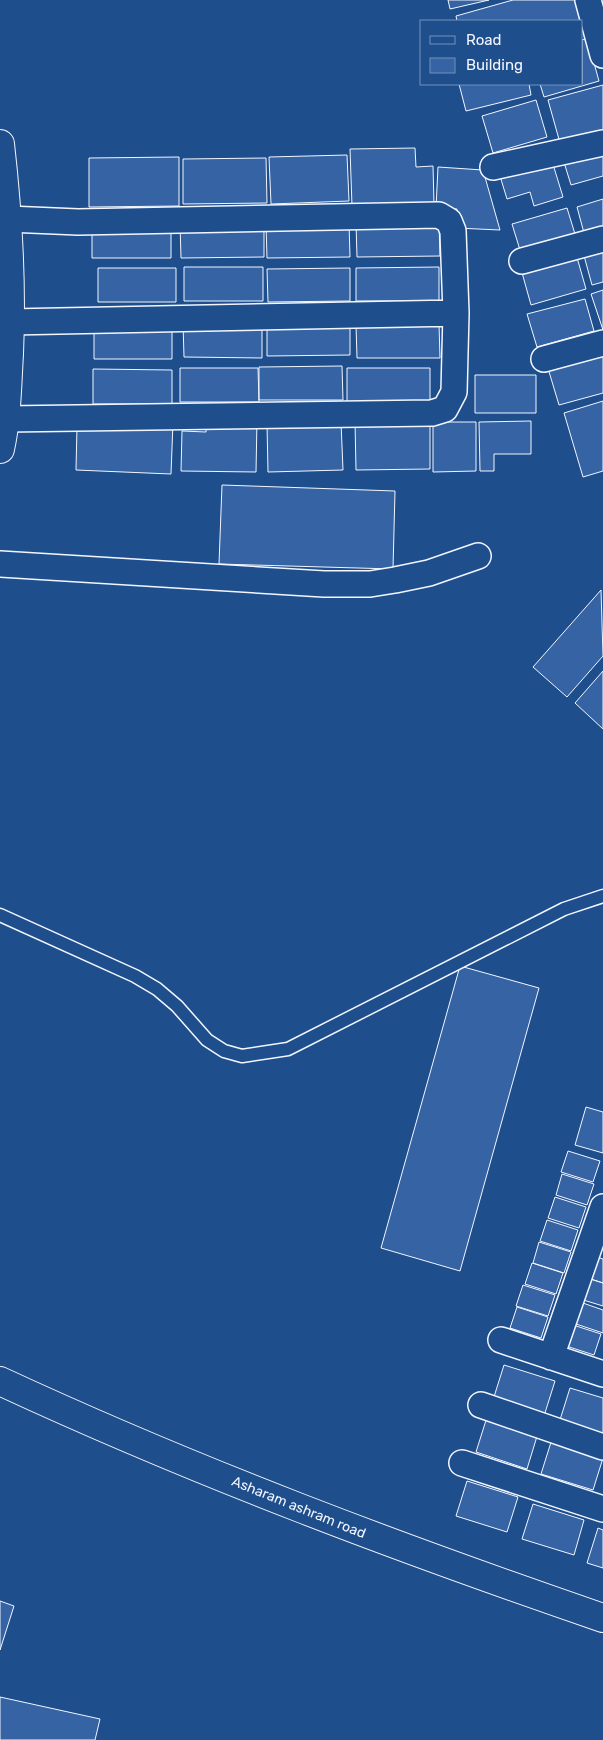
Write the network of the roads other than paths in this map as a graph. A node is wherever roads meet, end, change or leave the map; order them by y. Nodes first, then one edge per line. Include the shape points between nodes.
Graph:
1 (588, 0) edge
2 (603, 55) edge
3 (603, 143) edge
4 (0, 144) edge
5 (493, 167) dead end
6 (4, 220) edge
7 (603, 239) edge
8 (522, 262) dead end
9 (456, 313) junction
10 (10, 322) junction
11 (603, 343) edge
12 (4, 355) edge
13 (544, 359) dead end
14 (6, 419) junction
15 (0, 449) edge
16 (478, 556) dead end
17 (0, 564) edge
18 (603, 896) edge
19 (0, 915) edge
20 (603, 1207) edge
21 (501, 1340) dead end
22 (551, 1357) junction
23 (603, 1374) edge
24 (0, 1381) edge
25 (481, 1405) dead end
26 (603, 1447) edge
27 (462, 1463) dead end
28 (603, 1510) edge
29 (603, 1618) edge

1 - 2 street
3 - 5 street
4 - 6 street
6 - 9 street via 78,222 439,215 448,221 452,231
6 - 10 street
7 - 8 street
9 - 10 street
9 - 14 street via 454,392 445,409 432,413
10 - 12 street
11 - 13 street
12 - 14 street
14 - 15 street
16 - 17 street via 429,573 370,584
18 - 19 lane via 564,909 288,1049 242,1056 224,1051 207,1040 177,1006 150,984
20 - 22 street
21 - 22 street
22 - 23 street
24 - 29 street, Asharam ashram road via 96,1425 326,1518
25 - 26 street
27 - 28 street

